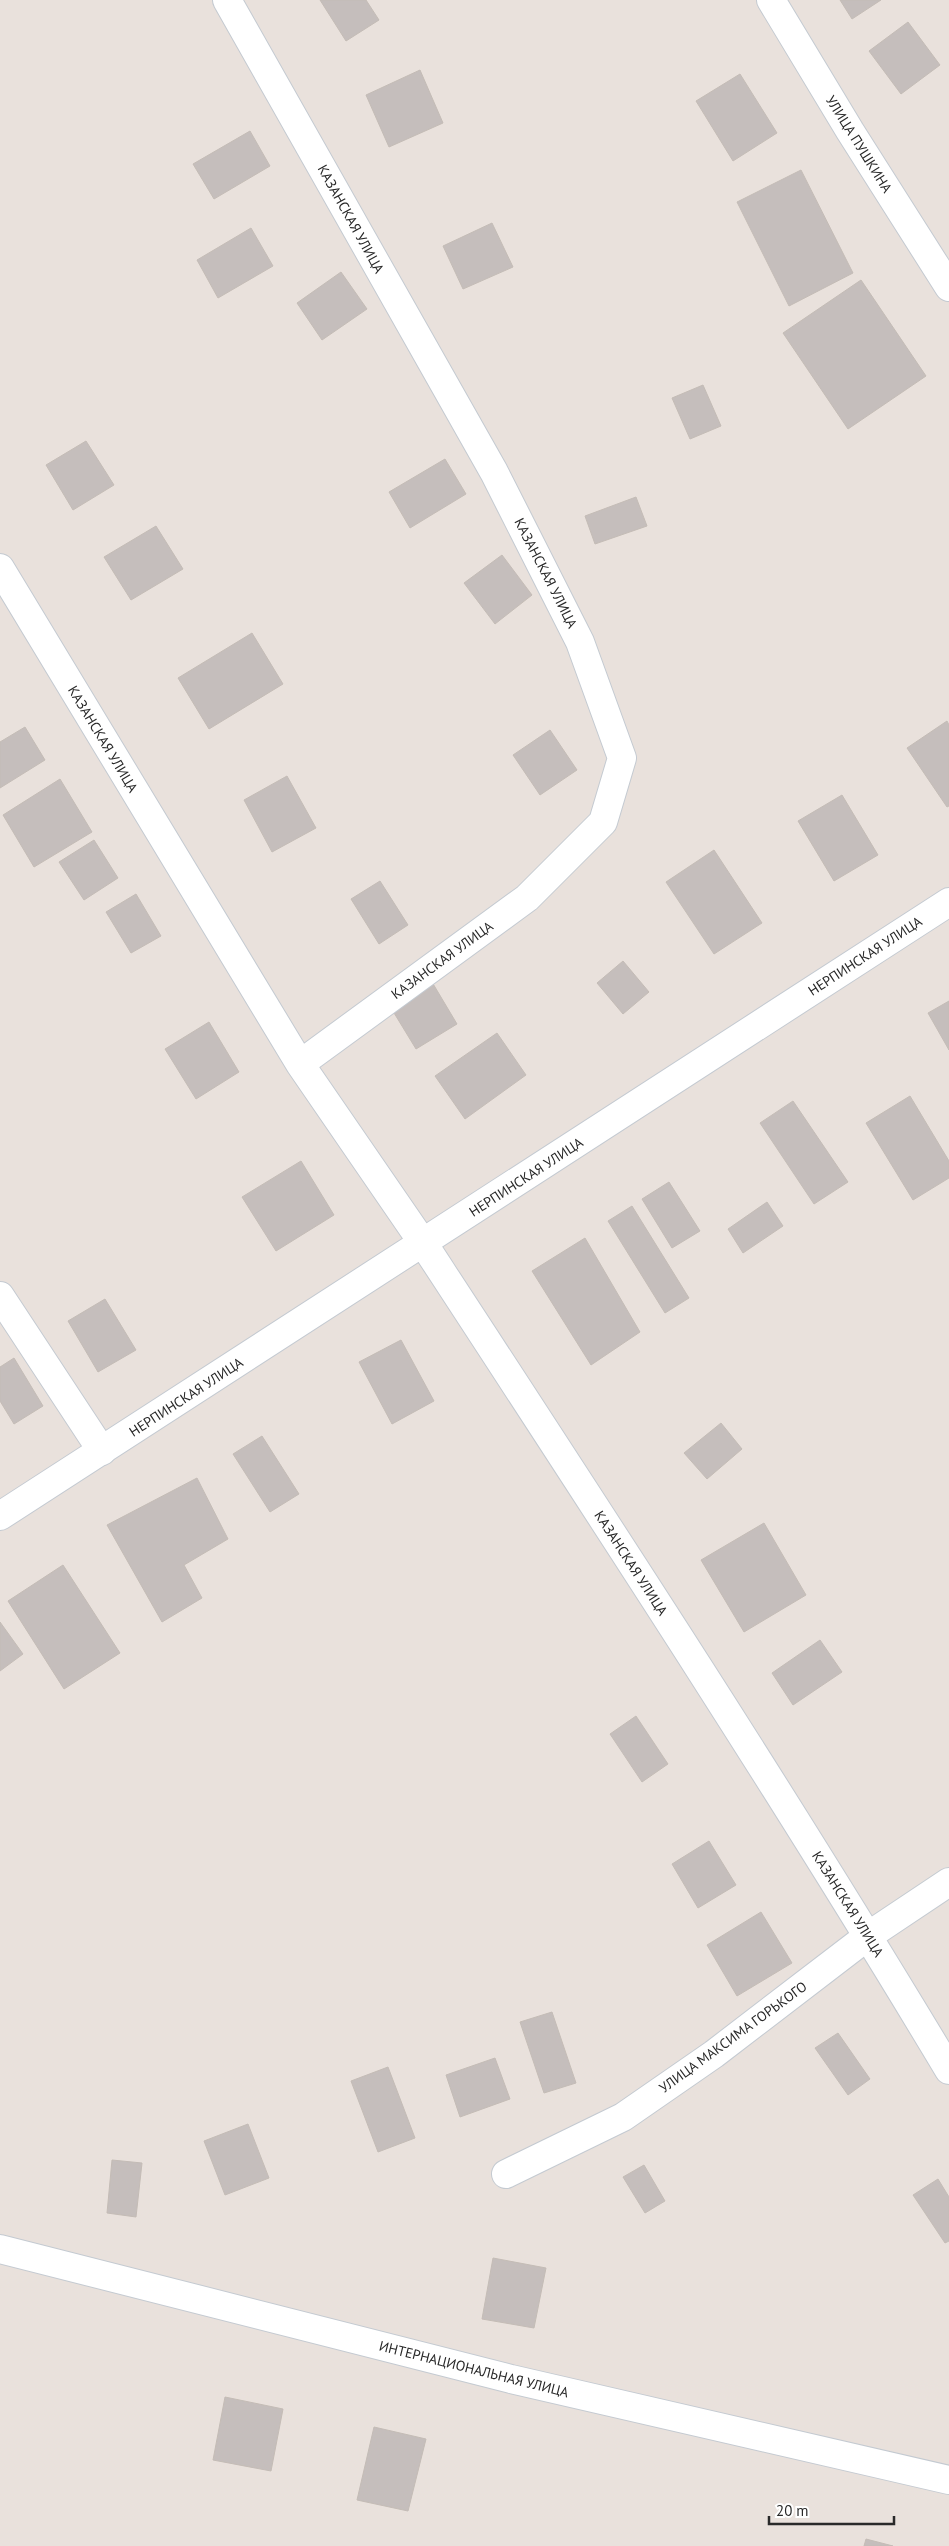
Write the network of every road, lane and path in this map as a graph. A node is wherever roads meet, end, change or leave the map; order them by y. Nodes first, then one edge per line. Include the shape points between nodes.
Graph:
1 (227, 0) edge
2 (771, 0) edge
3 (949, 287) edge
4 (0, 568) edge
5 (949, 902) edge
6 (300, 1064) junction
7 (424, 1243) junction
8 (0, 1296) edge
9 (102, 1451) junction
10 (0, 1516) edge
11 (949, 1882) edge
12 (868, 1936) junction
13 (949, 2070) edge
14 (506, 2174) dead end
15 (0, 2250) edge
16 (949, 2480) edge

1 - 6 street, КАЗАНСКАЯ УЛИЦА via 494,472 580,642 622,758 603,822 527,898
2 - 3 street, УЛИЦА ПУШКИНА
4 - 6 street, КАЗАНСКАЯ УЛИЦА
5 - 7 street, НЕРПИНСКАЯ УЛИЦА
6 - 7 street, КАЗАНСКАЯ УЛИЦА
7 - 9 street, НЕРПИНСКАЯ УЛИЦА
7 - 12 street, КАЗАНСКАЯ УЛИЦА via 705,1676
8 - 9 street
9 - 10 street, НЕРПИНСКАЯ УЛИЦА
11 - 12 street, УЛИЦА МАКСИМА ГОРЬКОГО
12 - 13 street, КАЗАНСКАЯ УЛИЦА
12 - 14 street, УЛИЦА МАКСИМА ГОРЬКОГО via 714,2054 623,2117
15 - 16 street, ИНТЕРНАЦИОНАЛЬНАЯ УЛИЦА via 511,2379

